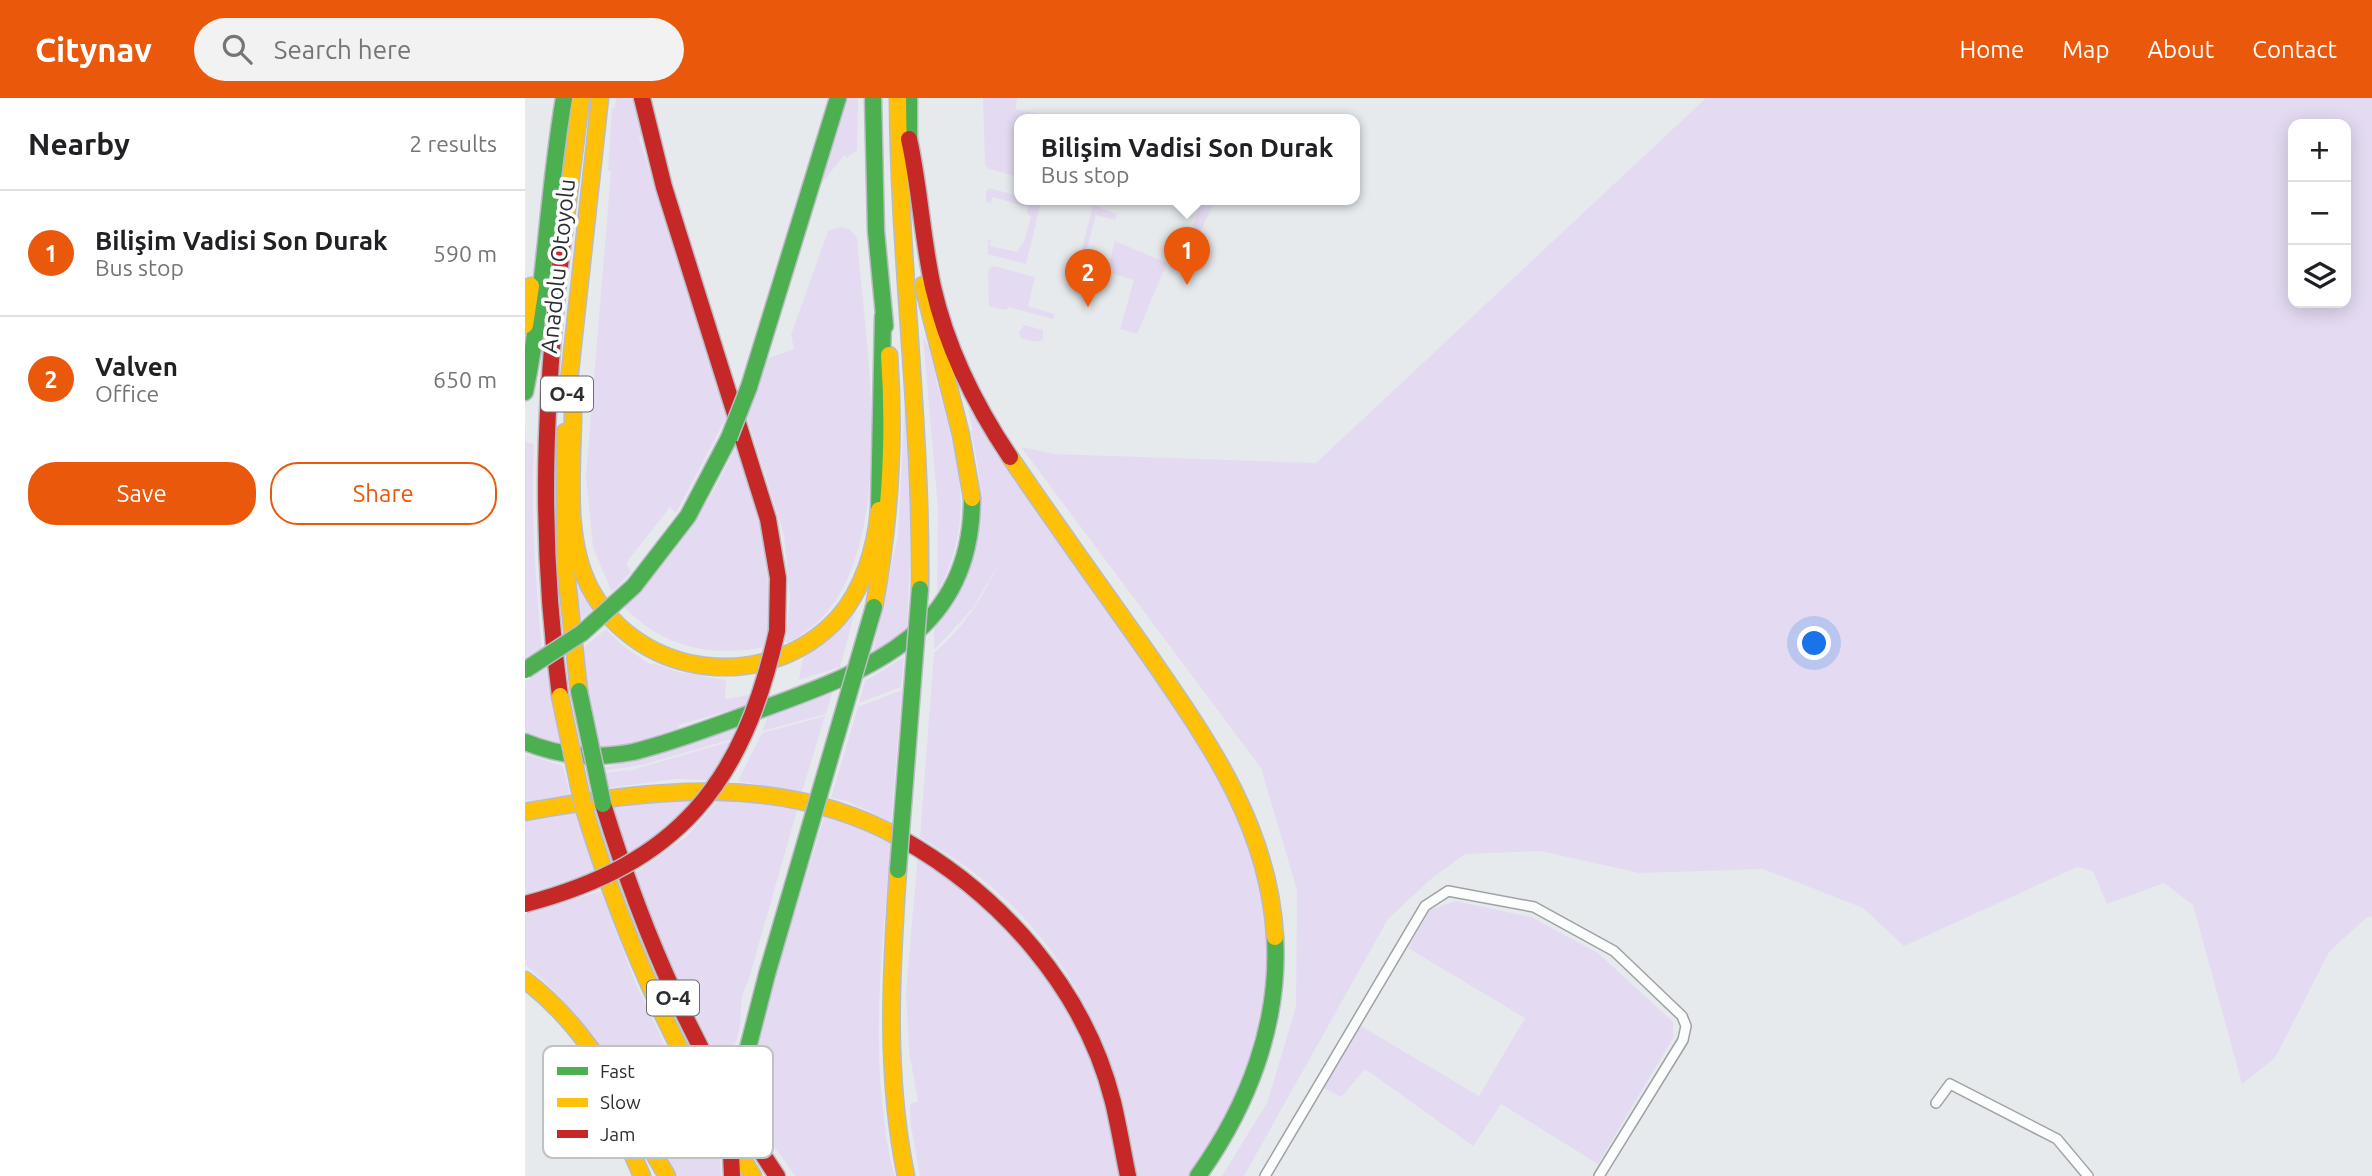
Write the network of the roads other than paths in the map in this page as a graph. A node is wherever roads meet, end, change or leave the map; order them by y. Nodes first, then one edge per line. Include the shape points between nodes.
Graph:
1 (564, 98) edge
2 (582, 98) edge
3 (600, 98) edge
4 (642, 98) edge
5 (838, 98) edge
6 (873, 98) edge
7 (898, 98) edge
8 (909, 98) edge
9 (909, 139) junction
10 (551, 174) junction
11 (883, 316) junction
12 (525, 325) edge
13 (567, 390) junction
14 (525, 393) edge
15 (525, 670) edge
16 (525, 742) edge
17 (525, 812) edge
18 (525, 904) edge
19 (525, 982) edge
20 (579, 1046) edge
21 (591, 1046) edge
22 (676, 1046) edge
23 (699, 1046) edge
24 (748, 1046) edge
25 (1936, 1103) dead end
26 (634, 1158) edge
27 (656, 1158) edge
28 (731, 1158) edge
29 (742, 1158) edge
30 (765, 1158) edge
31 (642, 1176) edge
32 (667, 1176) edge
33 (732, 1176) edge
34 (753, 1176) edge
35 (777, 1176) edge
36 (905, 1176) edge
37 (1128, 1176) edge
38 (1198, 1176) edge
39 (1265, 1176) edge
40 (1599, 1176) edge
41 (2088, 1176) edge

1 - 10 highway
2 - 22 highway, Anadolu Otoyolu / O-4, bridge via 557,294 544,470 548,596 560,696 583,805 645,984
3 - 13 highway, Anadolu Otoyolu / O-4
4 - 18 highway, bridge via 660,174 768,519 778,578 778,631 770,673 748,735 695,811 654,848 617,872 570,893
5 - 15 highway, bridge via 748,387 729,438 695,505 633,586 582,633
6 - 11 highway
7 - 36 highway, bridge via 900,213 921,467 920,589 890,1040
8 - 9 highway
9 - 16 highway via 914,226 924,290 971,490 966,549 945,600 921,633 870,668 686,736 600,758 564,756
9 - 38 highway via 930,267 947,335 974,398 1021,473 1208,739 1252,820 1269,881 1275,933 1273,990 1260,1056 1232,1125
10 - 12 highway
10 - 14 highway via 539,313
11 - 13 highway via 881,487 867,566 855,593 827,628 797,650 760,666 725,671 671,662 636,643 603,610 589,585 576,534 573,404
11 - 24 highway, bridge via 891,372 893,459 887,537 874,607
13 - 23 highway, Anadolu Otoyolu / O-4, bridge via 563,537 569,625 589,752 639,918
17 - 37 highway via 638,793 731,790 782,796 833,810 921,849 1006,913 1052,968 1094,1043 1112,1092
19 - 20 highway
19 - 21 highway via 549,997
25 - 41 street via 1950,1084 2057,1139
26 - 31 highway
27 - 32 highway
28 - 33 highway, bridge
29 - 34 highway, Anadolu Otoyolu / O-4, bridge
30 - 35 highway, Anadolu Otoyolu / O-4, bridge
39 - 40 street via 1425,906 1448,891 1534,906 1614,951 1682,1016 1686,1026 1683,1040

